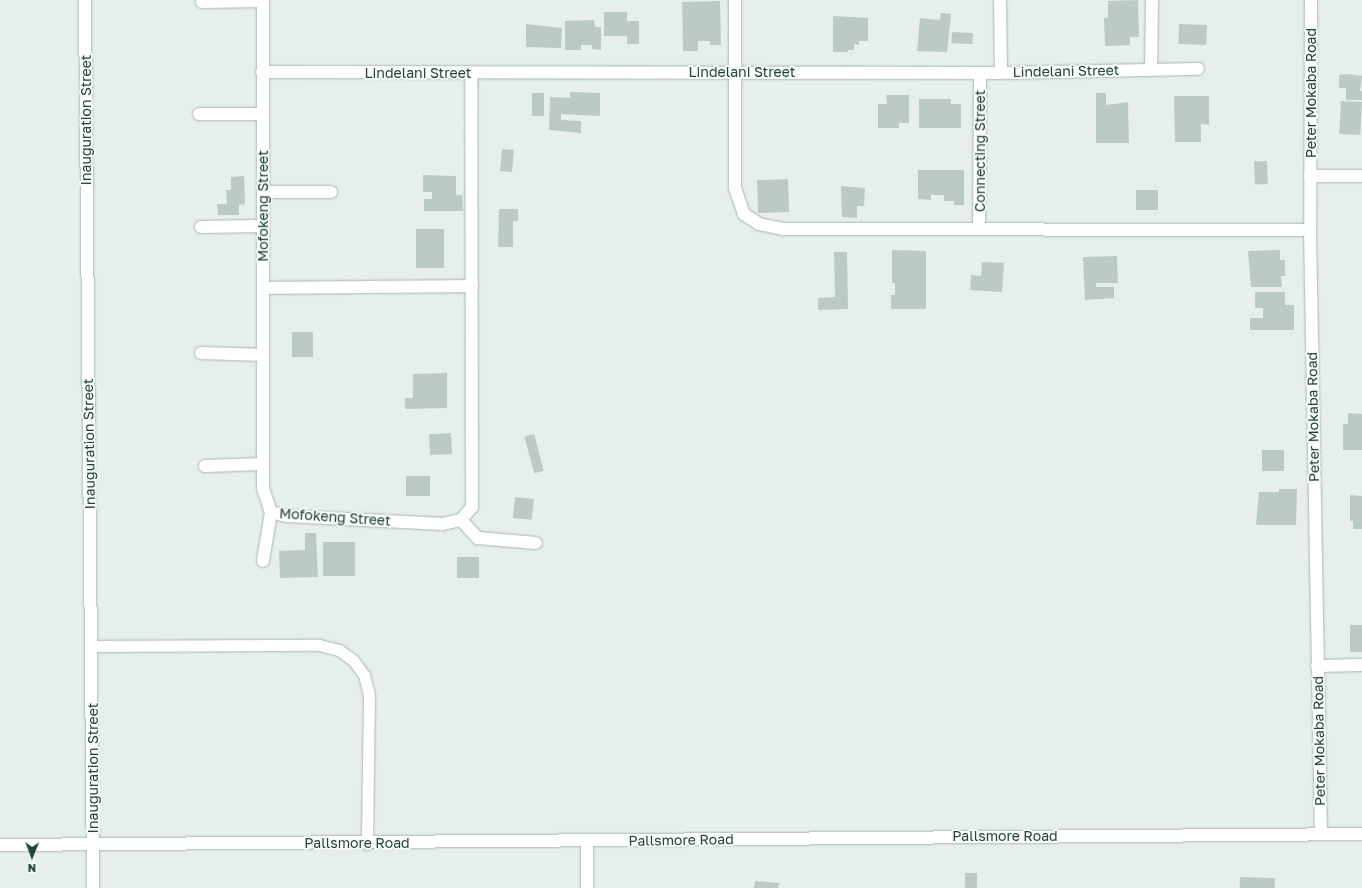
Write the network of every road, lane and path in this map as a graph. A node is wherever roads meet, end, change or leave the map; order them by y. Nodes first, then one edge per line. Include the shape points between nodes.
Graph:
1 (85, 0) edge
2 (735, 0) edge
3 (1000, 0) edge
4 (1152, 0) edge
5 (1311, 0) edge
6 (263, 1) edge
7 (202, 2) dead end
8 (1198, 69) dead end
9 (1151, 70) junction
10 (262, 72) junction
11 (735, 72) junction
12 (980, 73) junction
13 (1001, 73) junction
14 (471, 74) junction
15 (200, 114) dead end
16 (262, 114) junction
17 (1310, 176) junction
18 (1362, 176) edge
19 (263, 192) junction
20 (331, 192) dead end
21 (263, 226) junction
22 (202, 227) dead end
23 (979, 228) junction
24 (1310, 230) junction
25 (472, 286) junction
26 (263, 288) junction
27 (201, 353) dead end
28 (263, 355) junction
29 (263, 464) junction
30 (205, 466) dead end
31 (271, 512) junction
32 (461, 520) junction
33 (536, 543) dead end
34 (263, 561) dead end
35 (92, 646) junction
36 (1362, 665) edge
37 (1317, 666) junction
38 (1320, 834) junction
39 (1362, 834) edge
40 (587, 842) junction
41 (93, 844) junction
42 (367, 844) junction
43 (0, 845) edge
44 (93, 888) edge
45 (588, 888) edge

1 - 35 street, Inauguration Street
2 - 11 street
3 - 13 street
4 - 9 street
5 - 17 street, Peter Mokaba Road
6 - 7 street
6 - 10 street, Mofokeng Street
8 - 9 street, Lindelani Street
9 - 13 street, Lindelani Street
10 - 14 street, Lindelani Street
10 - 16 street, Mofokeng Street
11 - 12 street, Lindelani Street
11 - 14 street, Lindelani Street
11 - 23 street via 735,188 744,214 759,224 782,229
12 - 13 street, Lindelani Street
12 - 23 street, Connecting Street
14 - 25 street
15 - 16 street
16 - 19 street, Mofokeng Street
17 - 18 street
17 - 24 street, Peter Mokaba Road
19 - 20 street
19 - 21 street, Mofokeng Street
21 - 22 street
21 - 26 street, Mofokeng Street
23 - 24 street
24 - 37 street, Peter Mokaba Road
25 - 26 street
25 - 32 street via 474,495 469,513
26 - 28 street, Mofokeng Street
27 - 28 street
28 - 29 street, Mofokeng Street
29 - 30 street
29 - 31 street, Mofokeng Street via 263,488
31 - 32 street, Mofokeng Street via 287,516 443,524
31 - 34 street
32 - 33 street via 478,538
35 - 41 street, Inauguration Street
35 - 42 lane via 319,645 339,650 353,660 364,675 369,695
36 - 37 street
37 - 38 street, Peter Mokaba Road
38 - 39 street, Pallsmore Road
38 - 40 street, Pallsmore Road
40 - 42 street, Pallsmore Road
40 - 45 street
41 - 42 street, Pallsmore Road
41 - 43 street, Pallsmore Road
41 - 44 street, Inauguration Street

